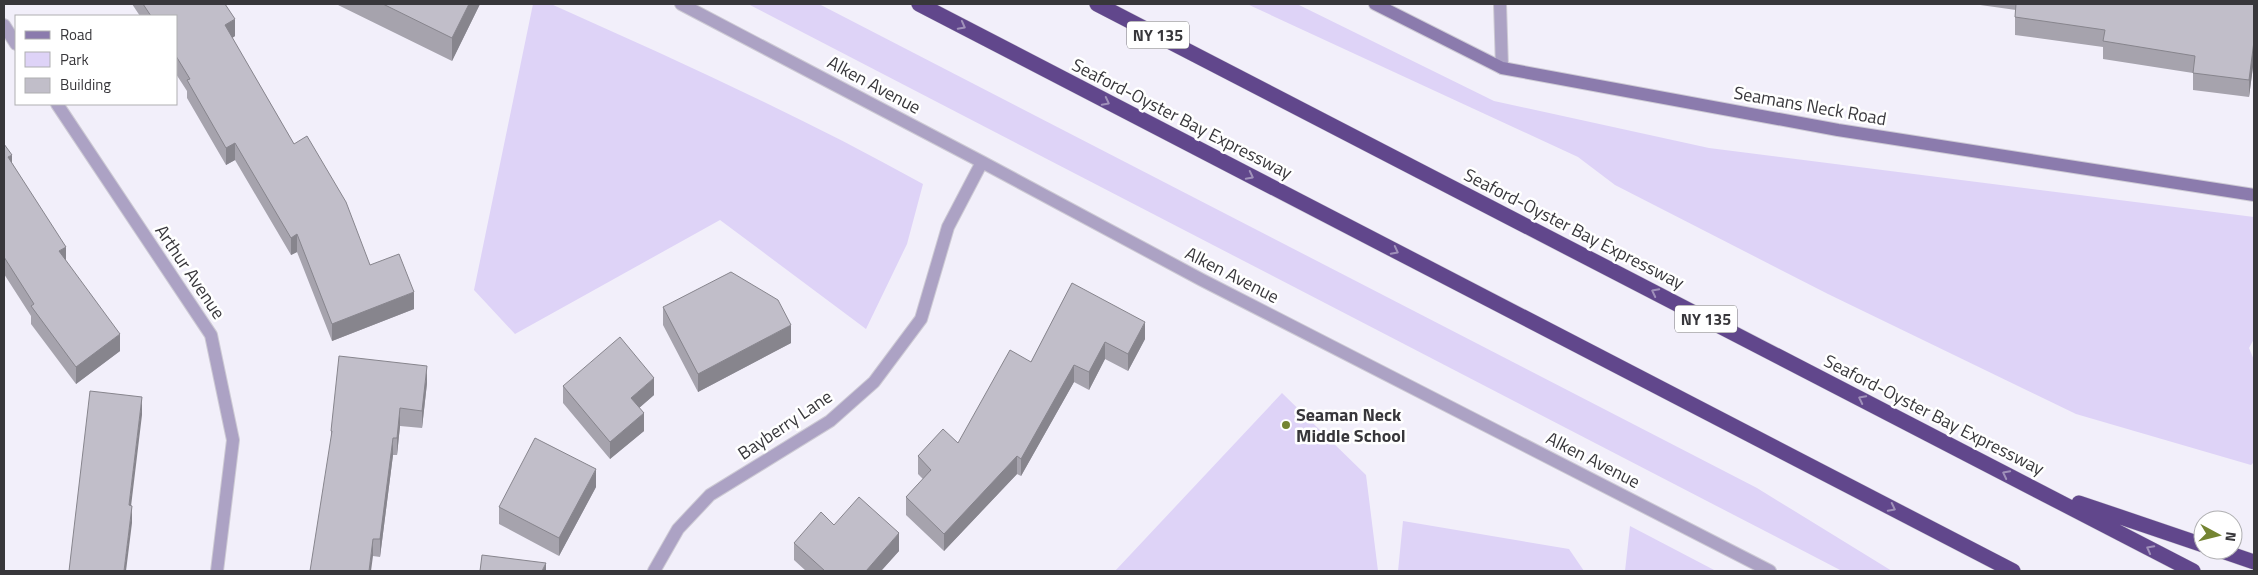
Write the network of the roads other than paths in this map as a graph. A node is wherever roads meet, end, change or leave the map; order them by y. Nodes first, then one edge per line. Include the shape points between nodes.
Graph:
1 (681, 4) edge
2 (919, 4) edge
3 (1098, 4) edge
4 (1375, 4) edge
5 (1500, 4) edge
6 (4, 25) edge
7 (15, 42) edge
8 (1502, 68) junction
9 (57, 105) edge
10 (982, 162) junction
11 (2254, 195) edge
12 (2034, 488) junction
13 (2193, 541) edge
14 (217, 571) edge
15 (654, 571) edge
16 (1770, 571) edge
17 (2012, 571) edge
18 (2193, 571) edge

1 - 10 street, Alken Avenue
2 -> 17 highway, Seaford-Oyster Bay Expressway
12 -> 3 highway, Seaford-Oyster Bay Expressway / NY 135
4 - 8 main road, Seamans Neck Road
5 - 8 street
6 - 7 street
8 - 11 main road, Seamans Neck Road via 1838,130
9 - 14 street, Arthur Avenue via 211,335 234,440
10 - 15 street, Bayberry Lane via 948,227 921,319 874,382 830,421 710,495 678,528
10 - 16 street, Alken Avenue via 1202,280
12 - 13 highway
18 -> 12 highway, Seaford-Oyster Bay Expressway / NY 135

